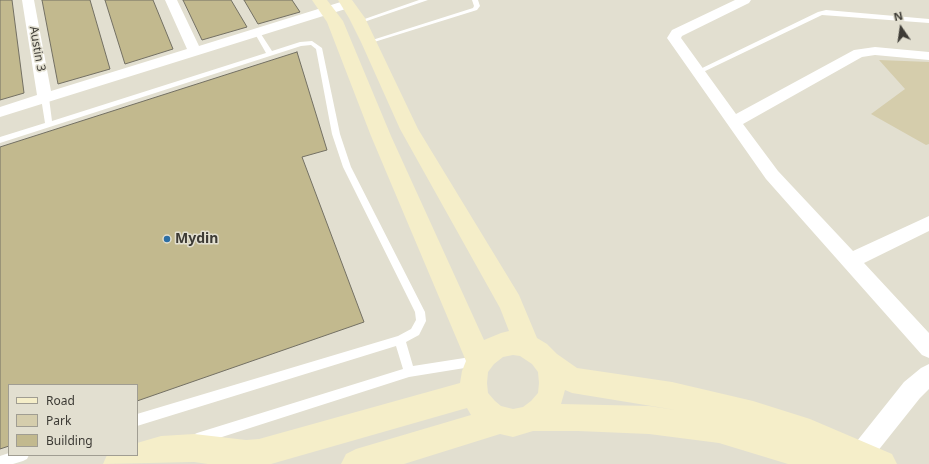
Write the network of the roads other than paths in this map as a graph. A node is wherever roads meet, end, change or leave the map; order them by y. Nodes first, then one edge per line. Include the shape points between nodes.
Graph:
1 (28, 0) edge
2 (171, 0) edge
3 (425, 0) edge
4 (475, 0) edge
5 (745, 0) edge
6 (335, 4) edge
7 (929, 21) edge
8 (359, 22) junction
9 (257, 32) junction
10 (369, 42) junction
11 (195, 52) junction
12 (270, 54) junction
13 (929, 56) edge
14 (698, 72) junction
15 (45, 98) junction
16 (0, 112) edge
17 (734, 122) junction
18 (49, 125) junction
19 (0, 140) edge
20 (929, 223) edge
21 (850, 261) junction
22 (400, 340) junction
23 (929, 348) edge
24 (538, 355) junction
25 (479, 360) junction
26 (409, 372) junction
27 (929, 375) edge
28 (474, 393) junction
29 (534, 418) junction
30 (138, 420) edge
31 (502, 420) junction
32 (161, 450) junction
33 (19, 456) edge
34 (391, 459) edge
35 (872, 459) edge
36 (0, 462) edge
37 (118, 464) edge
38 (356, 464) edge
39 (836, 464) edge

1 - 15 street, Austin 3
2 - 11 street
3 - 8 lane
4 - 10 lane via 475,9
5 - 14 street via 677,33 674,38
6 - 8 street
6 - 9 street
6 - 25 street via 335,22 381,136
7 - 14 lane via 820,13
8 - 10 street
9 - 11 street
9 - 12 lane
10 - 24 street via 409,128
11 - 15 street
12 - 18 lane
12 - 22 lane via 300,44 312,43 319,48 336,134 347,167 420,312 421,321 415,332
13 - 17 street via 875,51 859,53
14 - 17 street
15 - 16 street
15 - 18 lane
17 - 21 street via 772,175
18 - 19 lane
20 - 21 street
21 - 23 street
22 - 26 lane
22 - 30 lane
24 - 25 street via 518,344 501,345 486,352
24 - 29 street via 552,374 553,387 551,399 544,410
24 - 35 street via 559,373 572,380 672,395 753,415 810,433
25 - 26 lane
25 - 28 street via 473,376
26 - 32 lane
27 - 35 street via 912,390
28 - 31 street via 490,414
28 - 32 street via 259,453 194,448
29 - 31 street via 524,422
29 - 39 street via 649,420 719,429
31 - 34 street
32 - 37 street
33 - 36 lane
34 - 38 street

